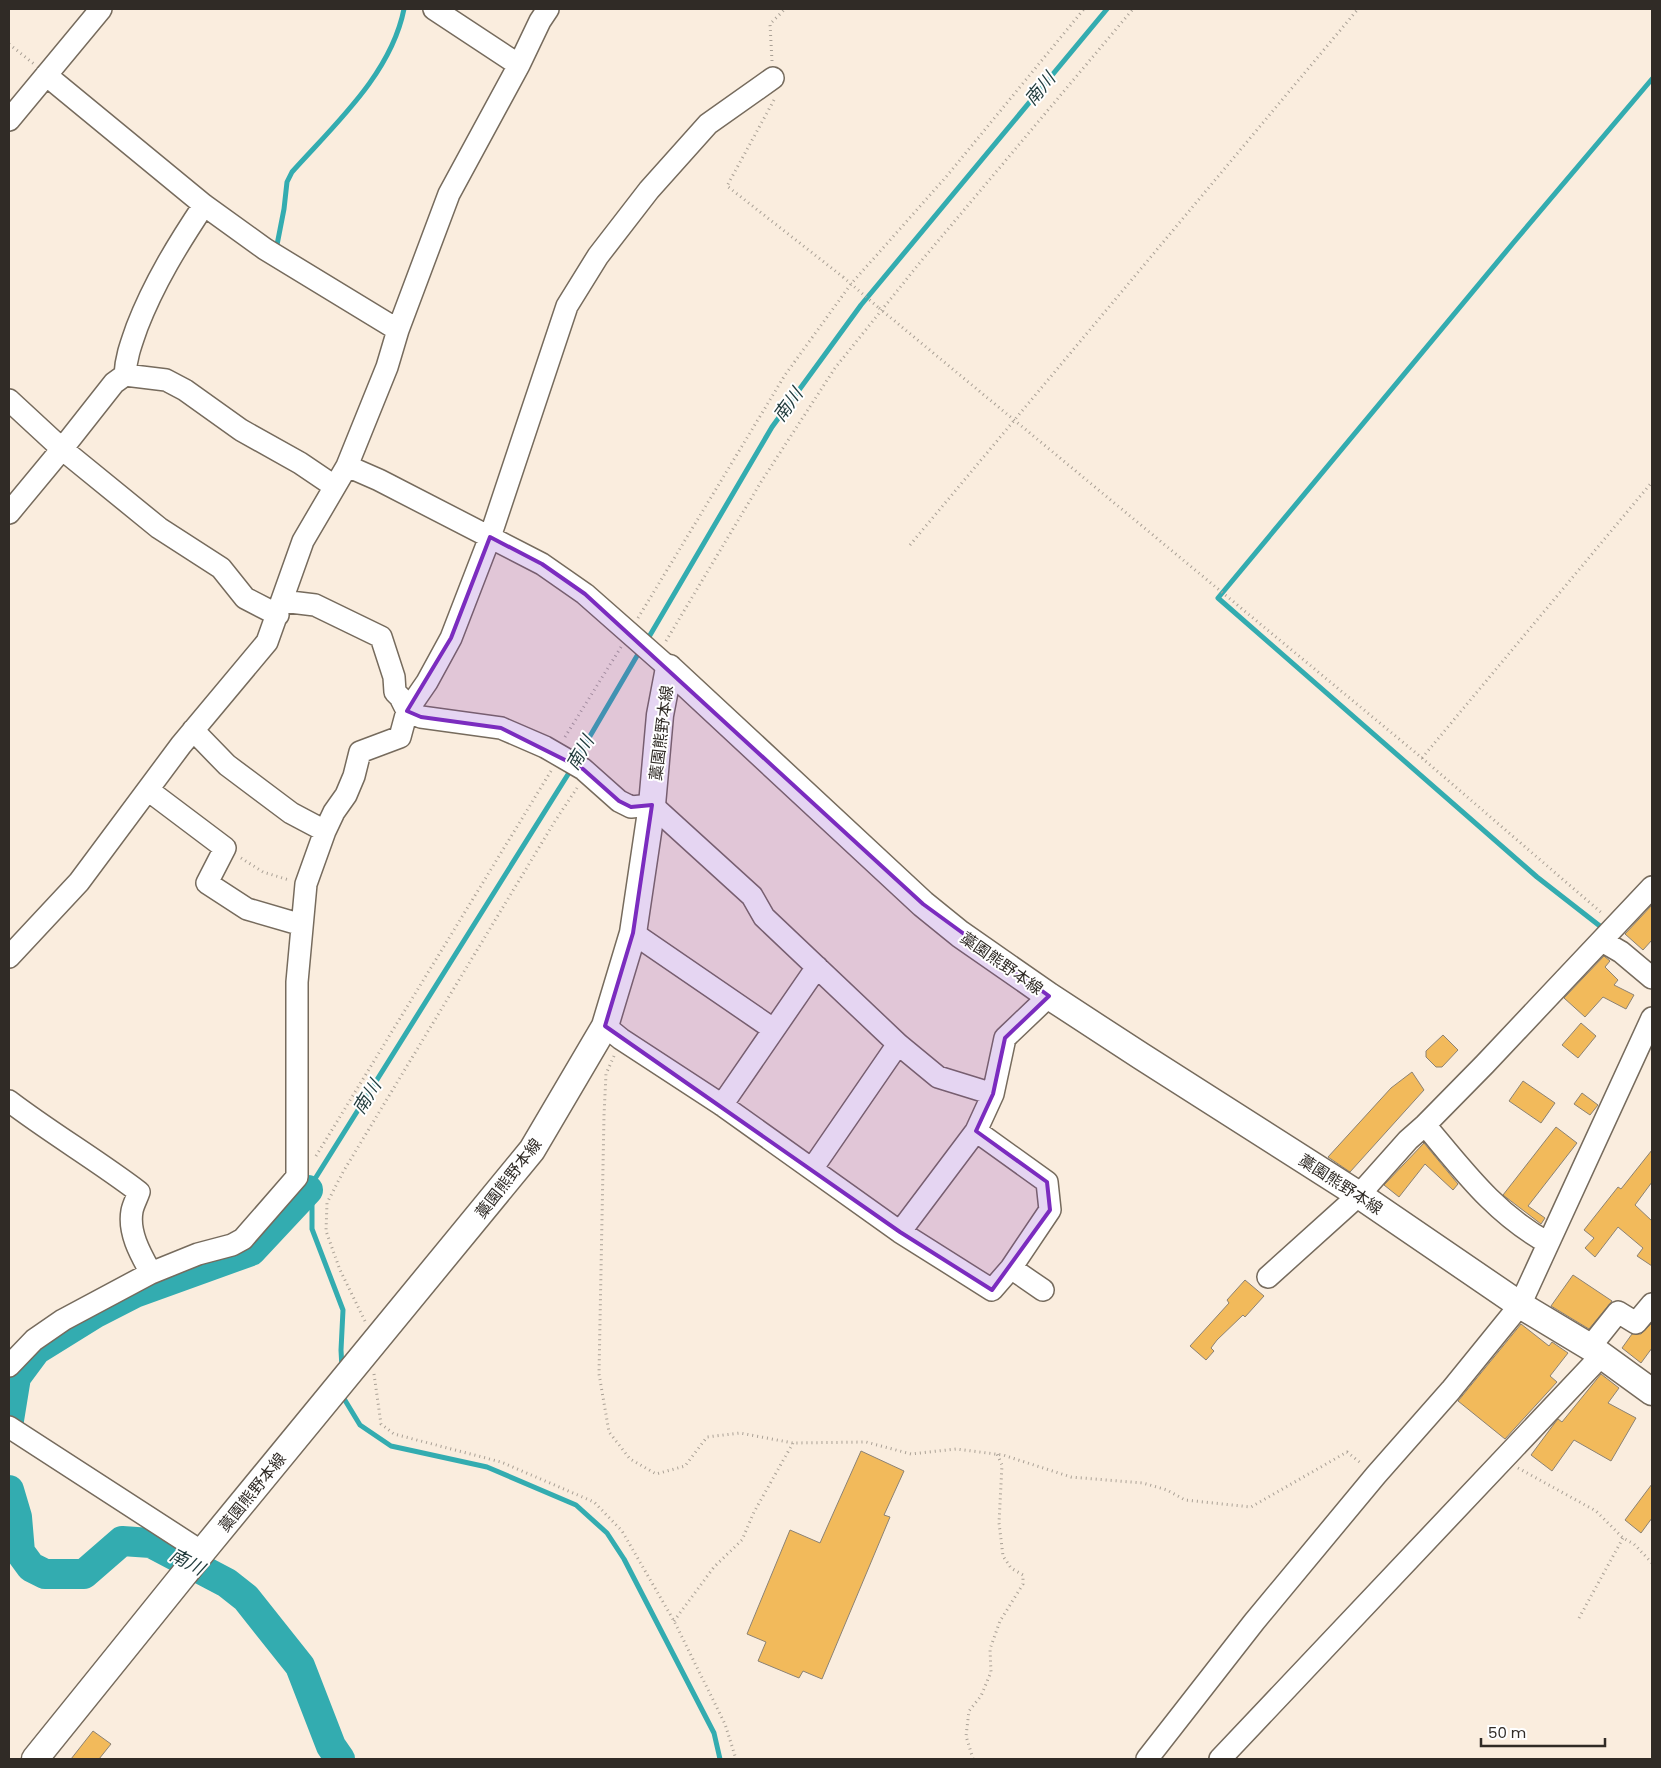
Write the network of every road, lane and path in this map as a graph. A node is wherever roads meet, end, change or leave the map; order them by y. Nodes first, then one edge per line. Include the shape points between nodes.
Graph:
1 (101, 9) edge
2 (434, 9) edge
3 (548, 9) edge
4 (1084, 9) edge
5 (1133, 9) edge
6 (1358, 9) edge
7 (9, 44) edge
8 (519, 65) junction
9 (46, 75) junction
10 (773, 78) dead end
11 (9, 120) edge
12 (728, 186) dead end
13 (204, 205) junction
14 (851, 284) junction
15 (881, 309) junction
16 (398, 330) junction
17 (125, 375) junction
18 (9, 400) edge
19 (1013, 420) junction
20 (62, 449) junction
21 (346, 466) junction
22 (1652, 482) edge
23 (334, 486) junction
24 (9, 513) edge
25 (490, 537) junction
26 (910, 545) dead end
27 (280, 608) junction
28 (631, 634) junction
29 (660, 659) junction
30 (407, 711) junction
31 (194, 730) junction
32 (557, 755) junction
33 (1422, 758) junction
34 (585, 771) junction
35 (148, 790) junction
36 (652, 805) junction
37 (325, 831) junction
38 (225, 848) junction
39 (306, 884) junction
40 (1652, 887) edge
41 (302, 925) junction
42 (1617, 926) junction
43 (633, 933) junction
44 (1602, 941) junction
45 (9, 957) edge
46 (818, 967) junction
47 (1652, 978) edge
48 (1049, 996) junction
49 (1652, 1018) edge
50 (773, 1029) junction
51 (613, 1032) junction
52 (898, 1044) junction
53 (993, 1094) junction
54 (9, 1101) edge
55 (722, 1105) junction
56 (1425, 1124) junction
57 (976, 1131) junction
58 (812, 1169) junction
59 (297, 1177) junction
60 (1359, 1195) junction
61 (900, 1232) junction
62 (1548, 1243) junction
63 (1011, 1268) junction
64 (151, 1273) junction
65 (1268, 1276) dead end
66 (1043, 1290) dead end
67 (1652, 1304) edge
68 (1520, 1305) junction
69 (370, 1348) junction
70 (1596, 1351) junction
71 (9, 1366) edge
72 (1652, 1392) edge
73 (17, 1433) edge
74 (793, 1443) junction
75 (997, 1454) junction
76 (1503, 1460) junction
77 (1376, 1475) junction
78 (1623, 1538) junction
79 (196, 1561) junction
80 (1652, 1563) edge
81 (1579, 1618) dead end
82 (674, 1621) junction
83 (35, 1759) edge
84 (736, 1759) edge
85 (973, 1759) edge
86 (1148, 1759) edge
87 (1220, 1759) edge

1 - 9 street
2 - 8 street
3 - 8 street
4 - 14 path via 946,177
5 - 15 path
6 - 19 path
7 - 9 path
8 - 16 street via 449,194
9 - 11 street
9 - 13 street
10 - 25 street via 708,124 598,256 567,306
12 - 14 path, bridge
13 - 16 street via 265,249
13 - 17 street via 171,254 145,307 126,359
14 - 15 path, bridge
14 - 28 path via 785,375
15 - 19 path
15 - 29 path via 835,368 766,474 674,627
16 - 21 street via 387,367
17 - 20 street via 114,383
17 - 23 street via 166,380 185,390 241,430
18 - 20 street
19 - 26 path
19 - 33 path
20 - 24 street
20 - 27 street via 159,528 221,568 245,598
21 - 23 street
21 - 25 street
22 - 33 path
23 - 27 street via 303,541
25 - 28 street via 542,564 578,589
25 - 30 street via 451,638
27 - 30 street via 314,605 376,634 394,677 395,692
27 - 31 street via 267,642
28 - 29 street
28 - 32 path via 560,744
29 - 36 main road, 藁園熊野本線 via 660,715
29 - 48 main road, 藁園熊野本線 via 923,904
30 - 32 street via 421,717 501,728
30 - 37 street via 400,737 360,752 346,795
31 - 35 street
31 - 37 street via 228,765 291,813
32 - 34 street
32 - 59 path via 551,770 311,1163
33 - 42 path
34 - 36 street via 620,801 631,806
34 - 69 path via 327,1203 326,1231 340,1270 364,1318
35 - 38 street
35 - 45 street via 79,882
36 - 43 main road, 藁園熊野本線
36 - 46 street via 752,896 764,917
37 - 39 street
38 - 39 path via 262,872
38 - 41 street via 208,883 247,909
39 - 41 street
40 - 42 street
41 - 59 street via 297,982
42 - 44 street
43 - 50 street
43 - 51 main road, 藁園熊野本線
44 - 47 street
44 - 56 street
46 - 50 street
46 - 52 street
48 - 53 street via 1005,1038
48 - 60 main road, 藁園熊野本線
49 - 62 street
50 - 55 street
51 - 55 street
51 - 69 main road, 藁園熊野本線 via 532,1150
51 - 74 path via 604,1115 599,1374 609,1432 630,1459 656,1474 685,1466 707,1437 740,1433
52 - 53 street via 938,1077
52 - 58 street
53 - 57 street
54 - 64 street via 139,1192 131,1226
55 - 58 street
56 - 60 street
56 - 62 street via 1471,1180 1512,1221
57 - 61 street
57 - 63 street via 1047,1182 1050,1210
58 - 61 street
59 - 64 street via 243,1238 232,1245 198,1254
60 - 65 street
60 - 68 main road, 藁園熊野本線
61 - 63 street via 992,1290
62 - 68 street
63 - 66 street
64 - 71 street via 64,1320 34,1340
67 - 70 street via 1636,1323 1618,1312
68 - 70 main road, 藁園熊野本線
68 - 77 street
69 - 79 main road, 藁園熊野本線
69 - 82 path via 382,1424 394,1434 501,1462 594,1502 622,1531
70 - 72 main road, 藁園熊野本線
70 - 76 street
73 - 79 street
74 - 75 path via 866,1442 911,1454 956,1449
74 - 82 path via 742,1540 714,1567
75 - 77 path via 1071,1477 1143,1483 1167,1490 1185,1500 1251,1507 1348,1452
75 - 85 path via 1002,1465 999,1523 1004,1556 1011,1568 1023,1575 1024,1584 1000,1621 990,1649 991,1672 981,1696 969,1711 966,1736
76 - 78 path via 1596,1511
76 - 87 street
77 - 86 street via 1254,1622
78 - 80 path via 1634,1544
78 - 81 path
79 - 83 main road, 藁園熊野本線
82 - 84 path via 726,1724

